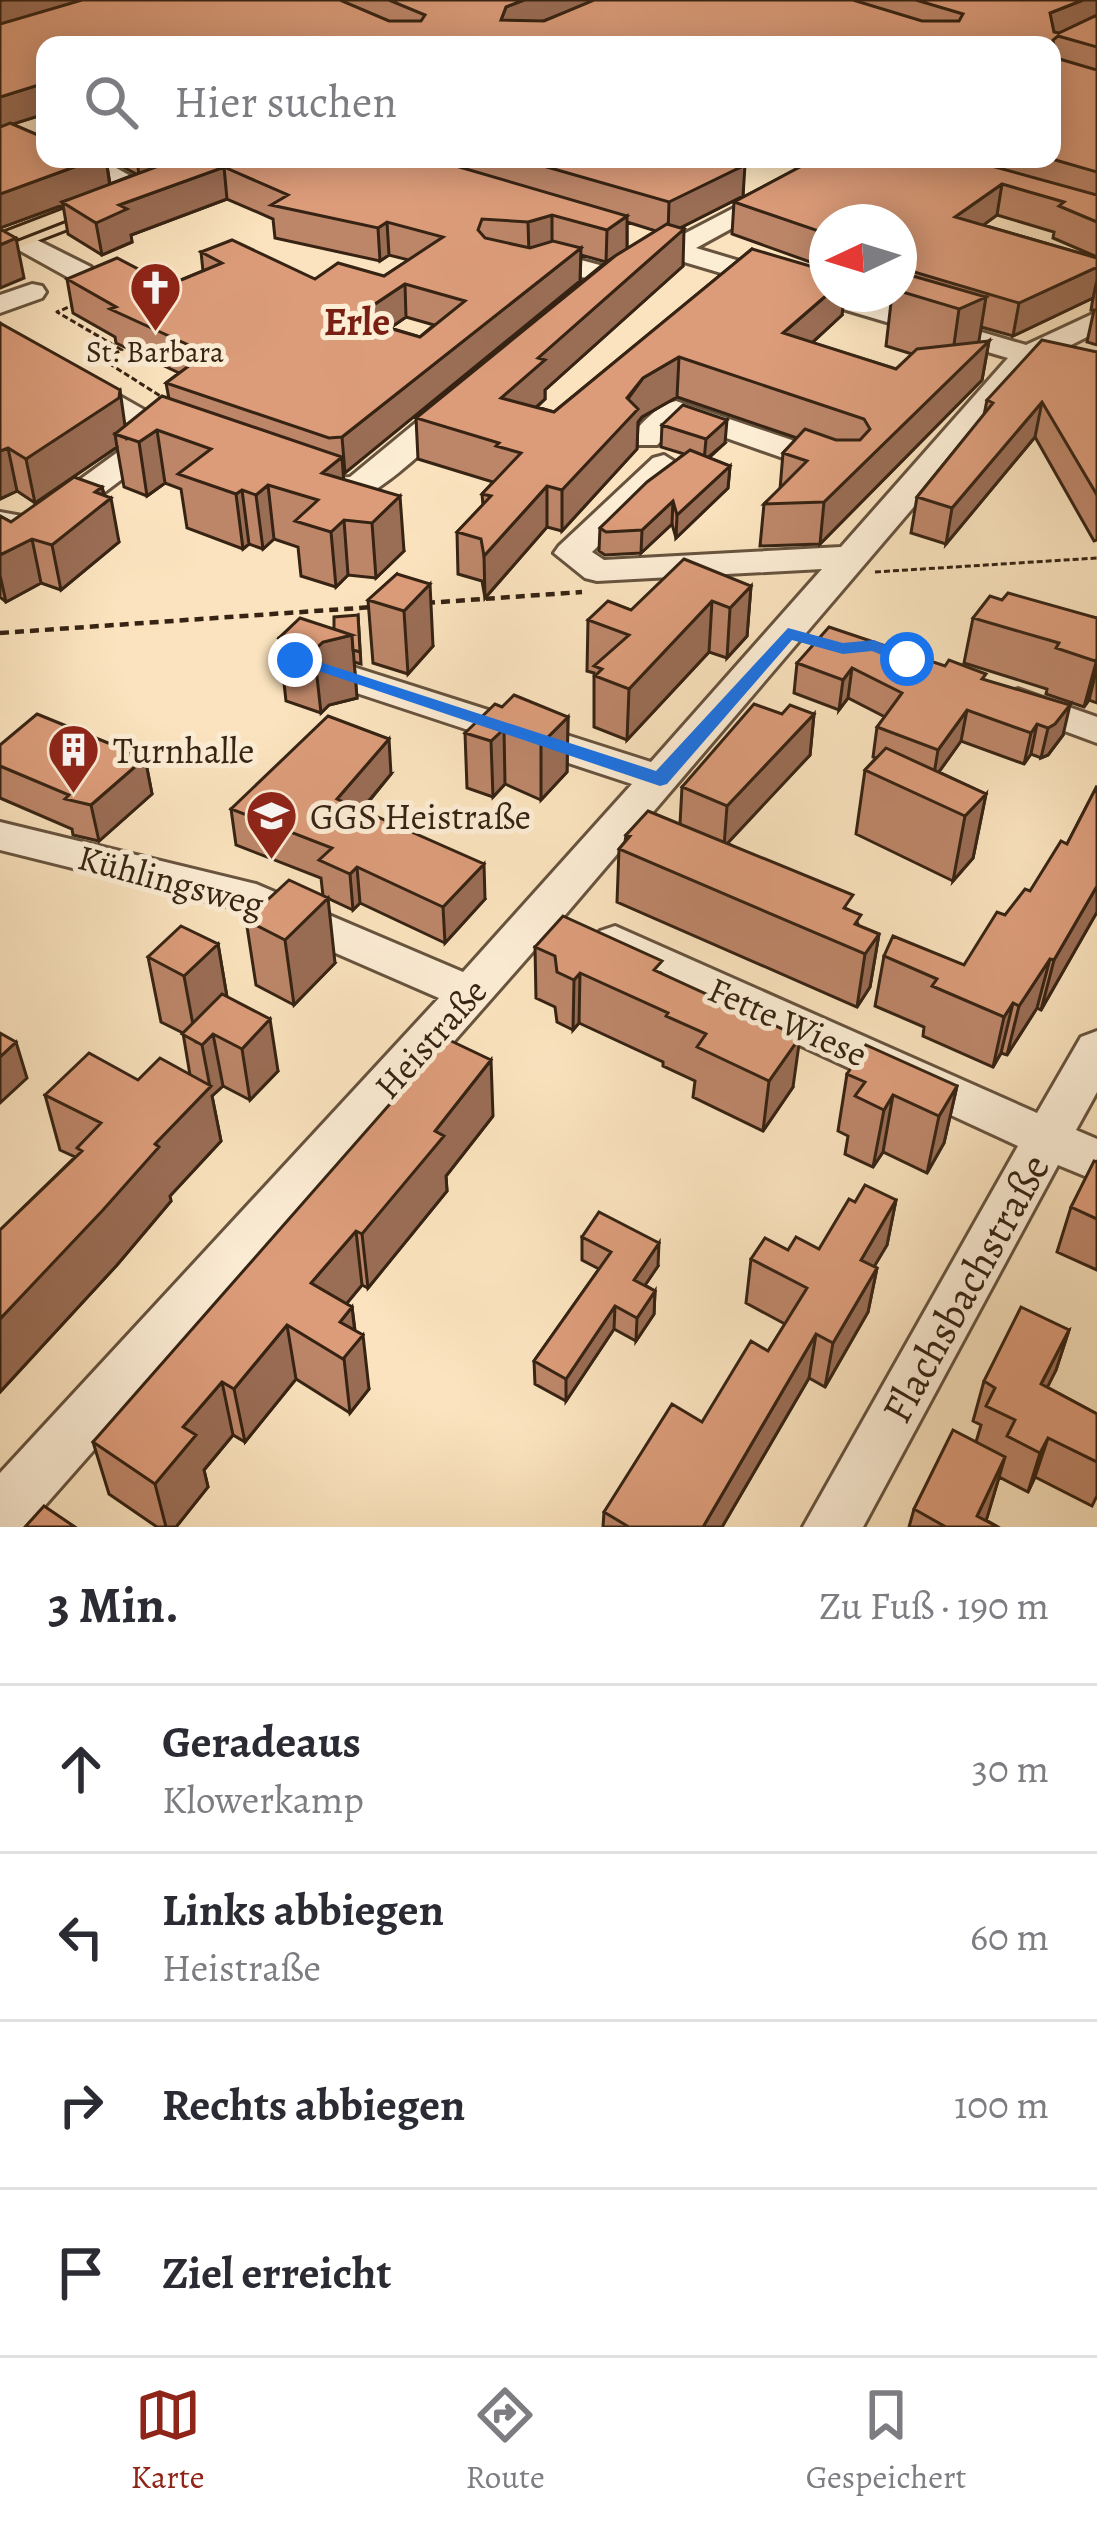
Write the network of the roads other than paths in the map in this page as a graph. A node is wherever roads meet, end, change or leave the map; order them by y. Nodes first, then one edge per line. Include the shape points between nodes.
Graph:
1 (99, 168) edge
2 (199, 168) edge
3 (830, 168) edge
4 (142, 190) junction
5 (624, 235) edge
6 (8, 242) edge
7 (668, 248) junction
8 (497, 260) edge
9 (81, 273) edge
10 (612, 277) junction
11 (32, 292) dead end
12 (583, 299) edge
13 (0, 305) edge
14 (1097, 320) edge
15 (0, 338) edge
16 (1026, 356) junction
17 (1097, 374) edge
18 (477, 387) edge
19 (166, 416) junction
20 (206, 446) edge
21 (844, 469) edge
22 (288, 474) edge
23 (0, 522) edge
24 (847, 565) junction
25 (295, 660) edge
26 (992, 691) edge
27 (1097, 731) edge
28 (660, 779) junction
29 (0, 836) edge
30 (545, 910) junction
31 (470, 993) junction
32 (1097, 1049) edge
33 (1048, 1139) junction
34 (1097, 1160) edge
35 (0, 1514) edge
36 (832, 1527) edge

1 - 4 street
2 - 4 main road
3 - 7 street
4 - 6 main road
5 - 7 street
6 - 9 street
7 - 10 street via 647,252
7 - 16 street
8 - 10 street via 531,268 551,260
10 - 12 street
11 - 13 street
14 - 16 street
15 - 19 street
16 - 17 street
16 - 24 street, Heistraße via 895,486
18 - 22 street via 359,486 329,488
19 - 20 street
19 - 23 street via 53,515 26,527
21 - 24 street via 676,410 655,452 571,553 598,572
24 - 28 street, Heistraße
25 - 28 street
26 - 27 street
28 - 30 street, Heistraße
29 - 31 street, Kühlingsweg via 242,895
30 - 31 street, Heistraße
30 - 33 street, Fette Wiese
31 - 35 street, Heistraße
32 - 33 street, Flachsbachstraße
33 - 34 street, Fette Wiese
33 - 36 street, Flachsbachstraße

